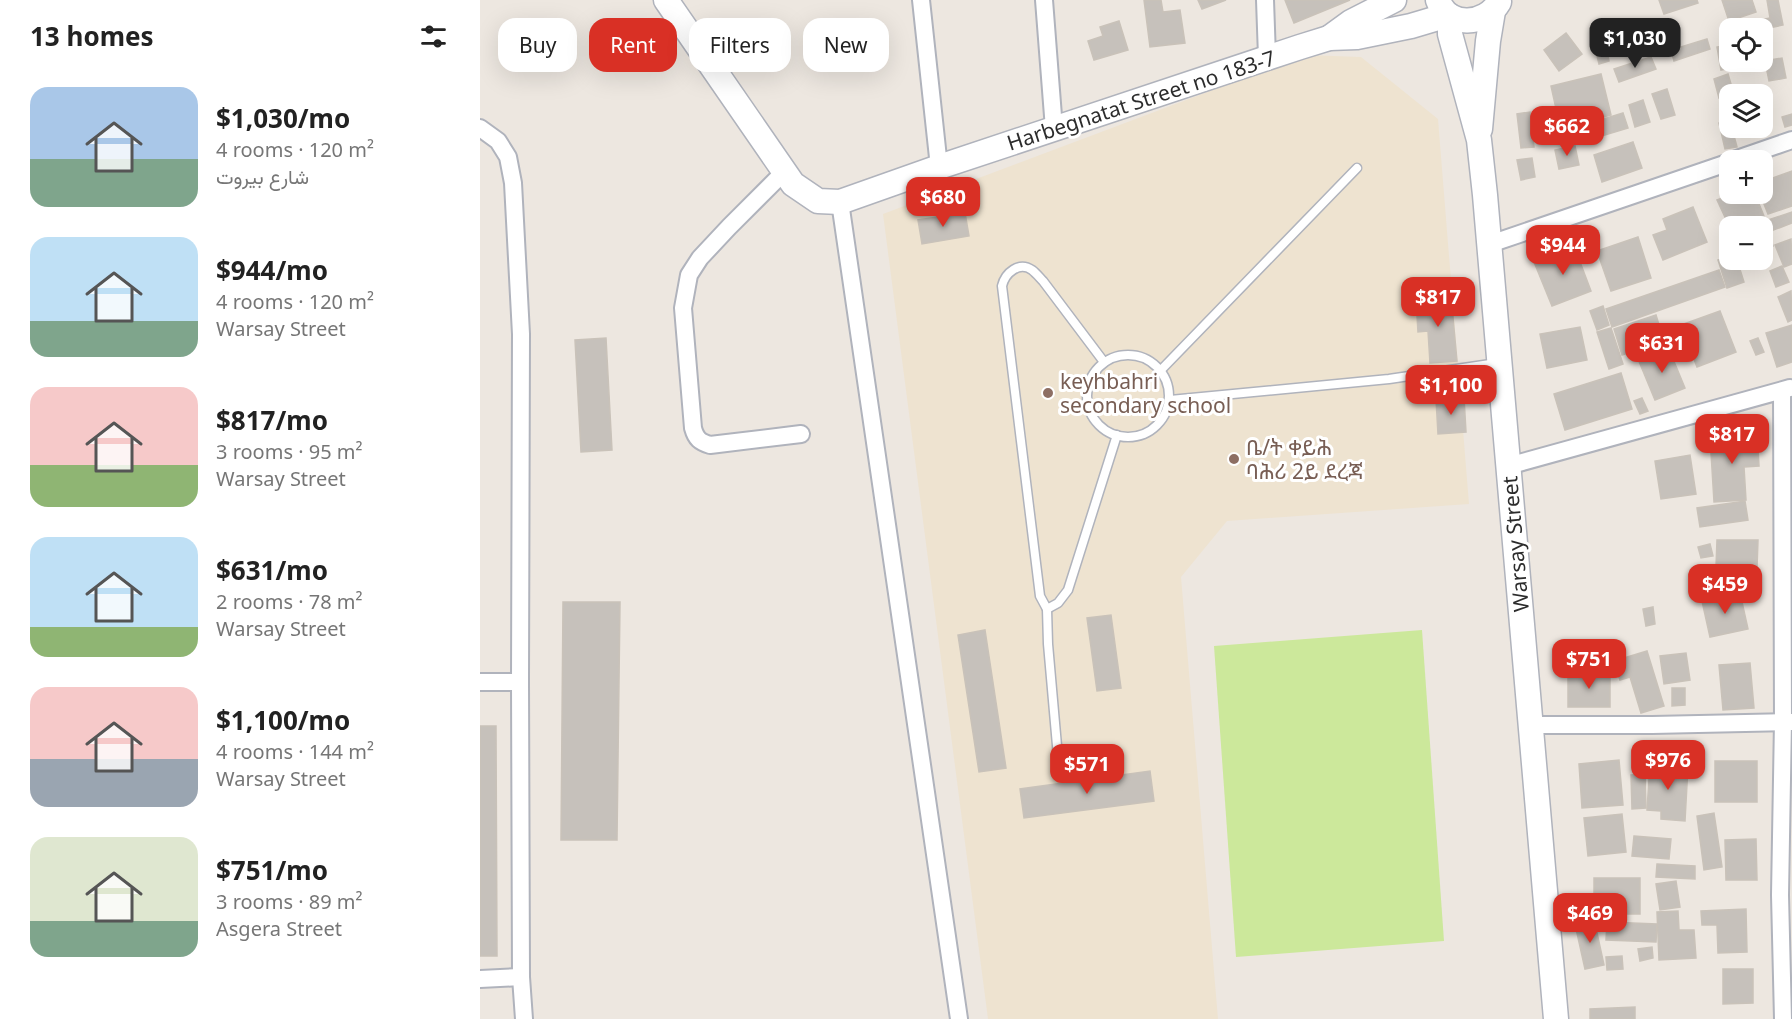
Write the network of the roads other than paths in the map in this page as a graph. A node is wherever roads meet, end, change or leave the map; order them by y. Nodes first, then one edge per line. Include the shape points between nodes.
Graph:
1 (666, 0) edge
2 (921, 0) edge
3 (1044, 0) edge
4 (1264, 0) edge
5 (1394, 0) edge
6 (1499, 3) edge
7 (1445, 10) edge
8 (1329, 38) junction
9 (1267, 57) junction
10 (480, 128) edge
11 (1054, 129) junction
12 (1479, 140) junction
13 (1792, 140) edge
14 (1763, 150) edge
15 (1719, 165) edge
16 (939, 167) junction
17 (1357, 168) dead end
18 (784, 172) junction
19 (840, 202) junction
20 (1490, 244) junction
21 (1104, 362) junction
22 (1499, 362) junction
23 (1161, 371) junction
24 (1787, 389) edge
25 (1170, 400) junction
26 (801, 434) dead end
27 (1117, 435) junction
28 (1508, 466) junction
29 (1047, 609) junction
30 (480, 682) edge
31 (520, 682) junction
32 (1787, 721) edge
33 (1531, 725) junction
34 (1058, 757) dead end
35 (521, 977) junction
36 (480, 979) edge
37 (525, 1017) edge
38 (959, 1019) edge
39 (1556, 1019) edge
40 (1783, 1019) edge

1 - 18 main road
2 - 16 street
3 - 11 street
4 - 9 street
5 - 8 main road
6 - 7 main road via 1484,18 1472,21 1461,21
6 - 12 main road, Warsay Street via 1488,41
7 - 8 main road via 1411,26 1357,37
7 - 12 main road, Warsay Street
8 - 9 main road, Harbegnatat Street no 183-7
9 - 11 main road, Harbegnatat Street no 183-7
10 - 31 street via 498,141 508,157 513,183 521,334
11 - 16 main road, Harbegnatat Street no 183-7
12 - 20 main road, Warsay Street
13 - 14 street
15 - 20 street
16 - 19 main road, Harbegnatat Street no 183-7
17 - 23 lane
18 - 19 main road via 793,184 818,201
18 - 26 street via 700,258 688,275 683,308 696,437 710,445
19 - 38 street
20 - 22 main road, Warsay Street
21 - 23 lane via 1134,356 1152,362
21 - 27 lane via 1089,383 1088,402 1095,421
21 - 29 lane via 1032,269 1017,267 1004,278 1040,596
22 - 25 lane via 1389,379
22 - 28 main road, Warsay Street
23 - 25 lane
24 - 28 street
24 - 32 street
25 - 27 lane via 1162,419 1153,428 1142,434
27 - 29 lane via 1068,590
28 - 33 main road, Warsay Street
29 - 34 lane
30 - 31 street
31 - 35 street
32 - 33 street
32 - 40 street via 1780,896
33 - 39 main road, Warsay Street
35 - 36 street
35 - 37 street

